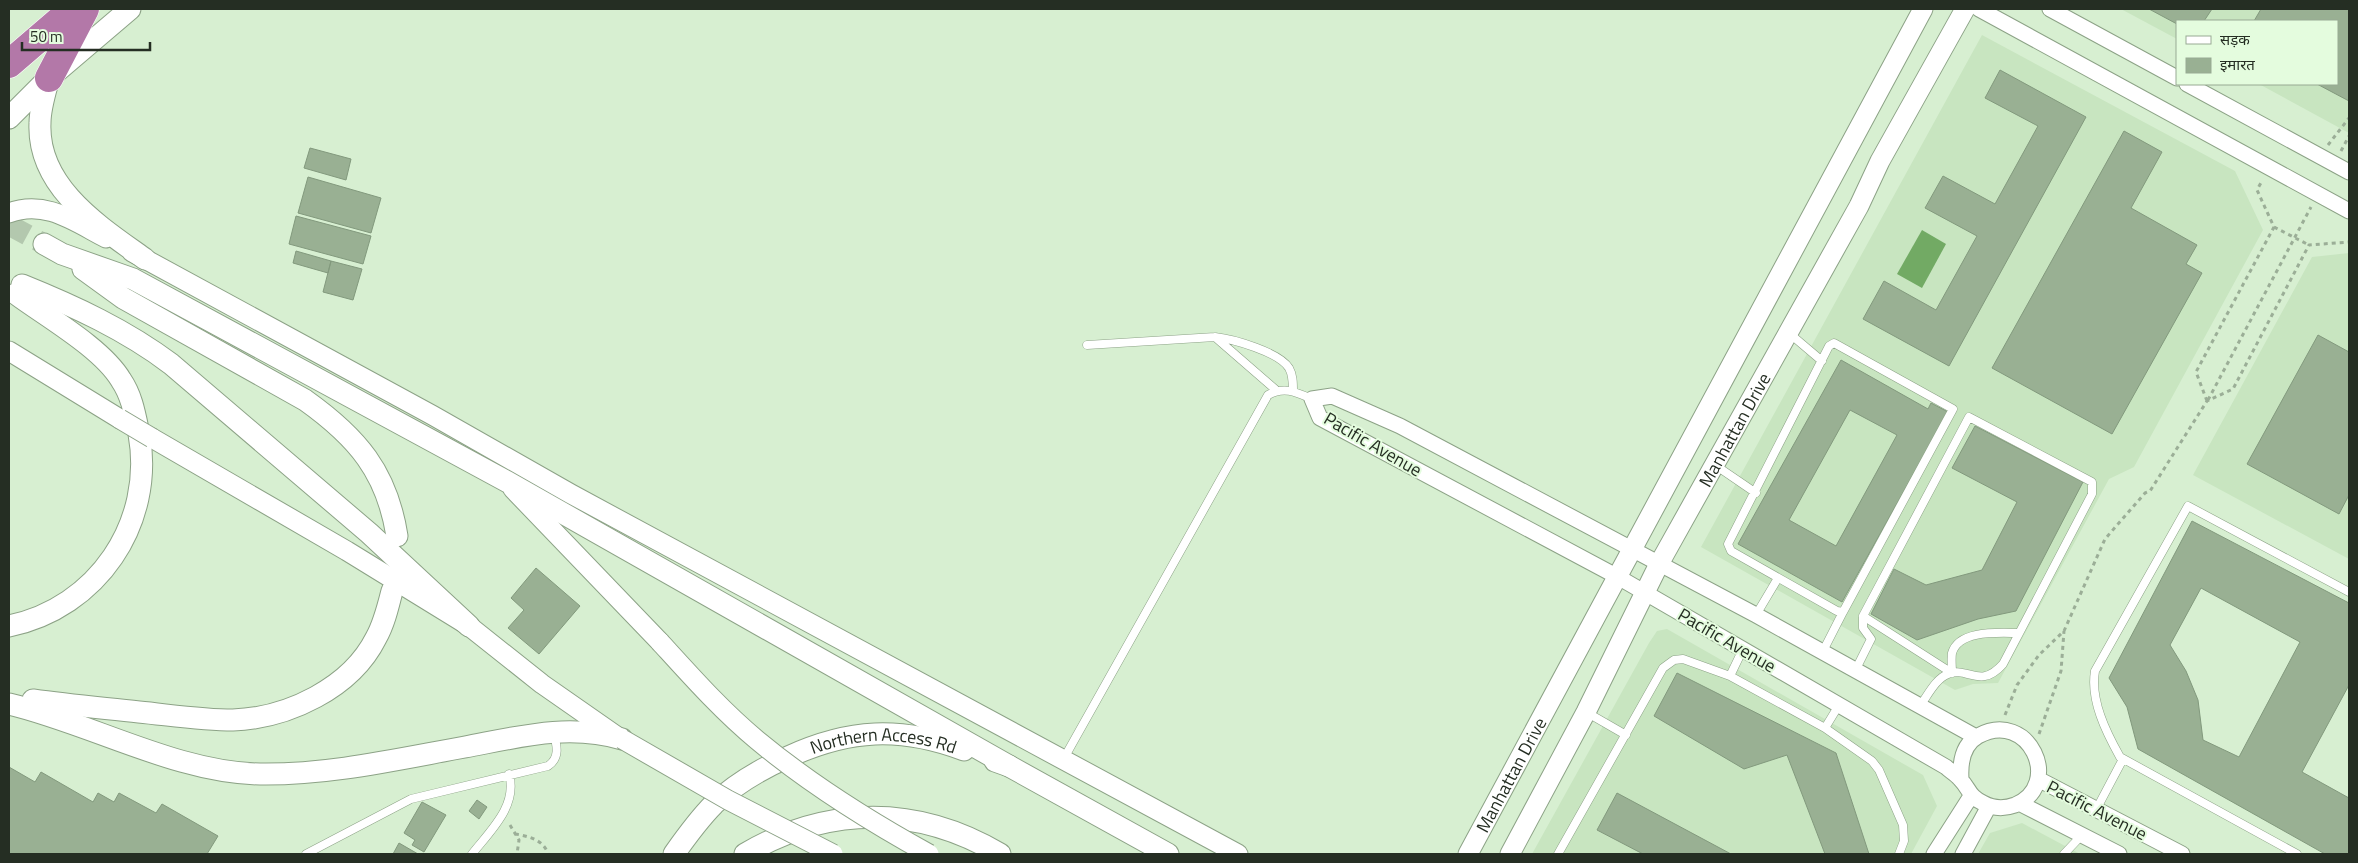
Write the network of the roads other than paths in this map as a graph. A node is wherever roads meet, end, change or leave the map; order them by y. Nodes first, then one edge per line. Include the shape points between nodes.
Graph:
1 (73, 9) edge
2 (85, 9) edge
3 (130, 9) edge
4 (1923, 9) edge
5 (1965, 9) edge
6 (1979, 9) edge
7 (2050, 9) edge
8 (9, 64) edge
9 (2176, 77) edge
10 (48, 78) junction
11 (2189, 85) edge
12 (9, 118) edge
13 (2349, 172) edge
14 (2349, 211) edge
15 (9, 212) edge
16 (145, 259) junction
17 (1788, 332) junction
18 (1215, 337) junction
19 (1088, 345) dead end
20 (9, 351) edge
21 (1822, 361) junction
22 (1276, 390) junction
23 (1293, 391) junction
24 (1312, 399) junction
25 (1714, 465) junction
26 (506, 480) junction
27 (1756, 493) junction
28 (397, 536) dead end
29 (1632, 549) junction
30 (1659, 564) junction
31 (1618, 576) junction
32 (1778, 578) junction
33 (392, 591) dead end
34 (2349, 592) edge
35 (1644, 593) junction
36 (1843, 612) junction
37 (1756, 615) junction
38 (1863, 616) junction
39 (9, 626) edge
40 (469, 626) junction
41 (2019, 633) junction
42 (1743, 649) junction
43 (1822, 653) junction
44 (1855, 671) junction
45 (1952, 673) junction
46 (1730, 676) junction
47 (9, 697) edge
48 (9, 704) edge
49 (1840, 705) junction
50 (1919, 707) junction
51 (1586, 712) junction
52 (1825, 728) junction
53 (554, 731) junction
54 (1626, 735) junction
55 (1976, 737) junction
56 (622, 739) junction
57 (2123, 759) junction
58 (1063, 760) junction
59 (1009, 766) junction
60 (509, 774) junction
61 (1961, 779) junction
62 (2038, 779) junction
63 (1970, 796) junction
64 (2020, 803) junction
65 (1989, 806) junction
66 (2096, 810) junction
67 (2082, 835) junction
68 (306, 854) edge
69 (472, 854) edge
70 (674, 854) edge
71 (744, 854) edge
72 (834, 854) edge
73 (929, 854) edge
74 (1000, 854) edge
75 (1168, 854) edge
76 (1238, 854) edge
77 (1468, 854) edge
78 (1510, 854) edge
79 (1558, 854) edge
80 (1899, 854) edge
81 (1934, 854) edge
82 (1963, 854) edge
83 (2064, 854) edge
84 (2119, 854) edge
85 (2182, 854) edge
86 (2297, 854) edge

1 - 8 highway
2 - 10 highway
3 - 10 main road
4 - 29 street, Manhattan Drive
5 - 17 street, Manhattan Drive
6 - 14 street
7 - 9 street
10 - 12 main road
10 - 16 main road via 40,125 43,151 49,167 71,200 100,227
11 - 13 street
15 - 16 street via 20,208 46,209
16 - 58 street
17 - 21 lane
17 - 25 street, Manhattan Drive
18 - 19 lane
18 - 22 lane
18 - 23 lane via 1236,340 1281,360 1293,378
20 - 40 street, bridge
21 - 27 lane
21 - 36 lane via 1829,346 1837,344 1953,409
22 - 23 lane
22 - 58 lane via 1268,394
23 - 24 lane
24 - 29 street, Pacific Avenue via 1332,396 1400,426
24 - 31 street, Pacific Avenue via 1320,418
25 - 27 lane
25 - 30 street, Manhattan Drive
26 - 28 main road via 132,279 53,249 123,298 306,400 348,433 379,476 388,495
26 - 59 main road
26 - 73 street, bridge via 724,710 789,766
27 - 32 lane via 1728,540 1728,548
29 - 30 street, Pacific Avenue
29 - 31 street, Manhattan Drive
30 - 35 street, Manhattan Drive
30 - 37 street, Pacific Avenue
31 - 35 street, Pacific Avenue
31 - 77 street, Manhattan Drive
32 - 36 lane
32 - 37 lane
33 - 47 main road via 376,638 348,673 317,696 268,714 235,720 206,719
34 - 57 lane via 2188,506 2095,671 2092,686 2096,701 2110,740
35 - 42 street, Pacific Avenue
35 - 51 street, Manhattan Drive
36 - 43 lane
37 - 43 street, Pacific Avenue
38 - 41 lane via 1969,417 2087,479 2094,488
38 - 44 lane via 1863,628 1871,640
38 - 45 lane
39 - 40 main road via 46,615 63,606 104,571 125,539 132,521 142,465 135,412 121,380 108,363 19,290 128,334 171,364 369,534
40 - 56 street via 542,684
41 - 45 lane via 2003,664 1994,673 1972,676
41 - 45 lane via 1980,633 1959,643 1952,653
42 - 46 lane
42 - 49 street, Pacific Avenue
43 - 44 street, Pacific Avenue
44 - 50 street, Pacific Avenue
45 - 50 lane via 1940,680
46 - 52 lane
46 - 54 lane via 1682,659 1668,664
48 - 53 main road via 184,761 258,774 365,765
49 - 52 lane
49 - 61 street, Pacific Avenue
50 - 55 street, Pacific Avenue
51 - 54 lane
51 - 78 street, Manhattan Drive
52 - 80 lane via 1879,770 1903,825 1904,841
53 - 56 main road via 593,732
53 - 60 lane via 557,751 552,763
54 - 79 lane
55 - 61 street via 1965,748 1960,763
55 - 62 street via 2000,729 2019,735 2038,759
56 - 72 street, bridge via 720,796
57 - 66 lane
57 - 86 lane
58 - 76 street
59 - 70 main road, Northern Access Rd via 960,748 898,734 866,733 832,739 769,765 744,781 715,803
59 - 75 main road, Northern Access Rd
60 - 68 lane via 403,802
60 - 69 lane via 512,791 501,816
61 - 63 street
62 - 64 street via 2031,793
62 - 66 street, Pacific Avenue
63 - 65 street
63 - 81 street
64 - 65 street via 2008,808
64 - 67 street, Pacific Avenue
65 - 82 street
66 - 85 street, Pacific Avenue
67 - 83 lane
67 - 84 street, Pacific Avenue
71 - 74 main road via 814,826 873,816 920,820 947,828

